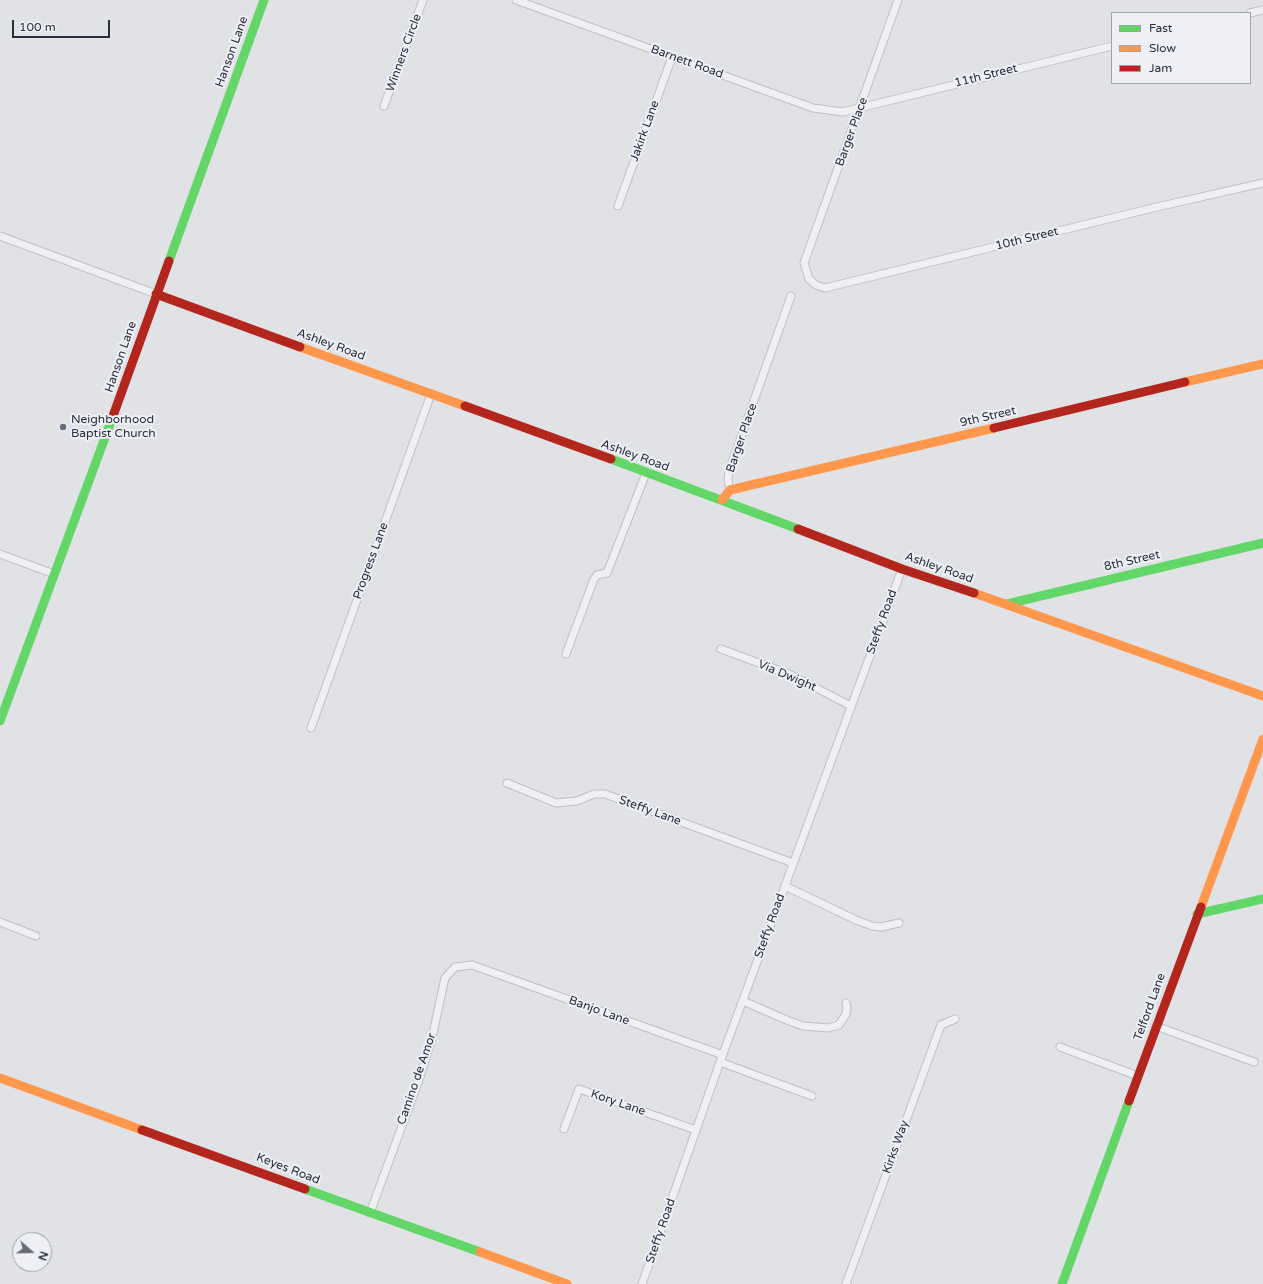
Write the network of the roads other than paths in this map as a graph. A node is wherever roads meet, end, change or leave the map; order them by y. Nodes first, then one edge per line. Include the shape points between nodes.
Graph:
1 (264, 0) edge
2 (423, 0) edge
3 (516, 0) edge
4 (898, 0) edge
5 (531, 3) edge
6 (1263, 10) edge
7 (1251, 13) edge
8 (1111, 46) edge
9 (672, 57) junction
10 (384, 106) dead end
11 (861, 108) junction
12 (1263, 183) edge
13 (618, 206) dead end
14 (0, 236) edge
15 (804, 263) joint
16 (156, 294) junction
17 (791, 296) dead end
18 (1263, 364) edge
19 (431, 394) junction
20 (646, 473) junction
21 (730, 490) junction
22 (722, 500) junction
23 (1263, 543) edge
24 (0, 554) edge
25 (902, 569) junction
26 (54, 574) junction
27 (1007, 604) junction
28 (722, 648) dead end
29 (566, 654) dead end
30 (1263, 696) edge
31 (851, 706) junction
32 (1, 715) edge
33 (311, 728) dead end
34 (1263, 739) edge
35 (506, 783) dead end
36 (793, 863) junction
37 (785, 886) junction
38 (1263, 899) edge
39 (1197, 914) junction
40 (0, 922) edge
41 (899, 923) dead end
42 (36, 936) dead end
43 (476, 967) joint
44 (743, 1001) junction
45 (846, 1003) dead end
46 (955, 1018) dead end
47 (1156, 1026) junction
48 (1060, 1047) dead end
49 (722, 1058) junction
50 (1254, 1062) dead end
51 (1138, 1076) junction
52 (0, 1078) edge
53 (812, 1096) dead end
54 (564, 1129) dead end
55 (696, 1130) junction
56 (370, 1213) junction
57 (567, 1284) edge
58 (642, 1284) edge
59 (846, 1284) edge
60 (1062, 1284) edge

1 - 16 street, Hanson Lane
2 - 10 street, Winners Circle
3 - 5 street, Barnett Road
4 - 11 street, Barger Place
5 - 9 street, Barnett Road
6 - 7 street
8 - 11 street, 11th Street
9 - 11 street, Barnett Road via 813,108 843,112
9 - 13 street, Jakirk Lane
11 - 15 street, Barger Place
12 - 15 street, 10th Street via 1157,206 825,288 809,279
14 - 16 street, Ashley Road
16 - 19 street, Ashley Road
16 - 26 street, Hanson Lane
17 - 21 street, Barger Place via 729,471
18 - 21 street, 9th Street
19 - 20 street, Ashley Road
19 - 33 street, Progress Lane
20 - 22 street, Ashley Road
20 - 29 street via 607,573 597,575 594,579
21 - 22 street
22 - 25 street, Ashley Road
23 - 27 street, 8th Street
24 - 26 street
25 - 27 street, Ashley Road
25 - 31 street, Steffy Road
26 - 32 street, Hanson Lane
27 - 30 street, Ashley Road
28 - 31 street, Via Dwight via 789,674
31 - 36 street, Steffy Road
34 - 39 street, Telford Lane
35 - 36 street, Steffy Lane via 556,803 605,794
36 - 37 street, Steffy Road
37 - 41 street via 872,926
37 - 44 street, Steffy Road
38 - 39 street
39 - 47 street, Telford Lane
40 - 42 street
43 - 49 street, Banjo Lane
43 - 56 street, Camino de Amor via 455,967 445,978 432,1038 420,1077
44 - 45 street via 803,1026 828,1028 839,1025 846,1014
44 - 49 street, Steffy Road
46 - 59 street, Kirks Way via 941,1025
47 - 50 street
47 - 51 street, Telford Lane
48 - 51 street
49 - 53 street, Banjo Lane
49 - 55 street, Steffy Road
51 - 60 street, Telford Lane
52 - 56 street, Keyes Road via 258,1170
54 - 55 street, Kory Lane via 579,1089
55 - 58 street, Steffy Road
56 - 57 street, Keyes Road

